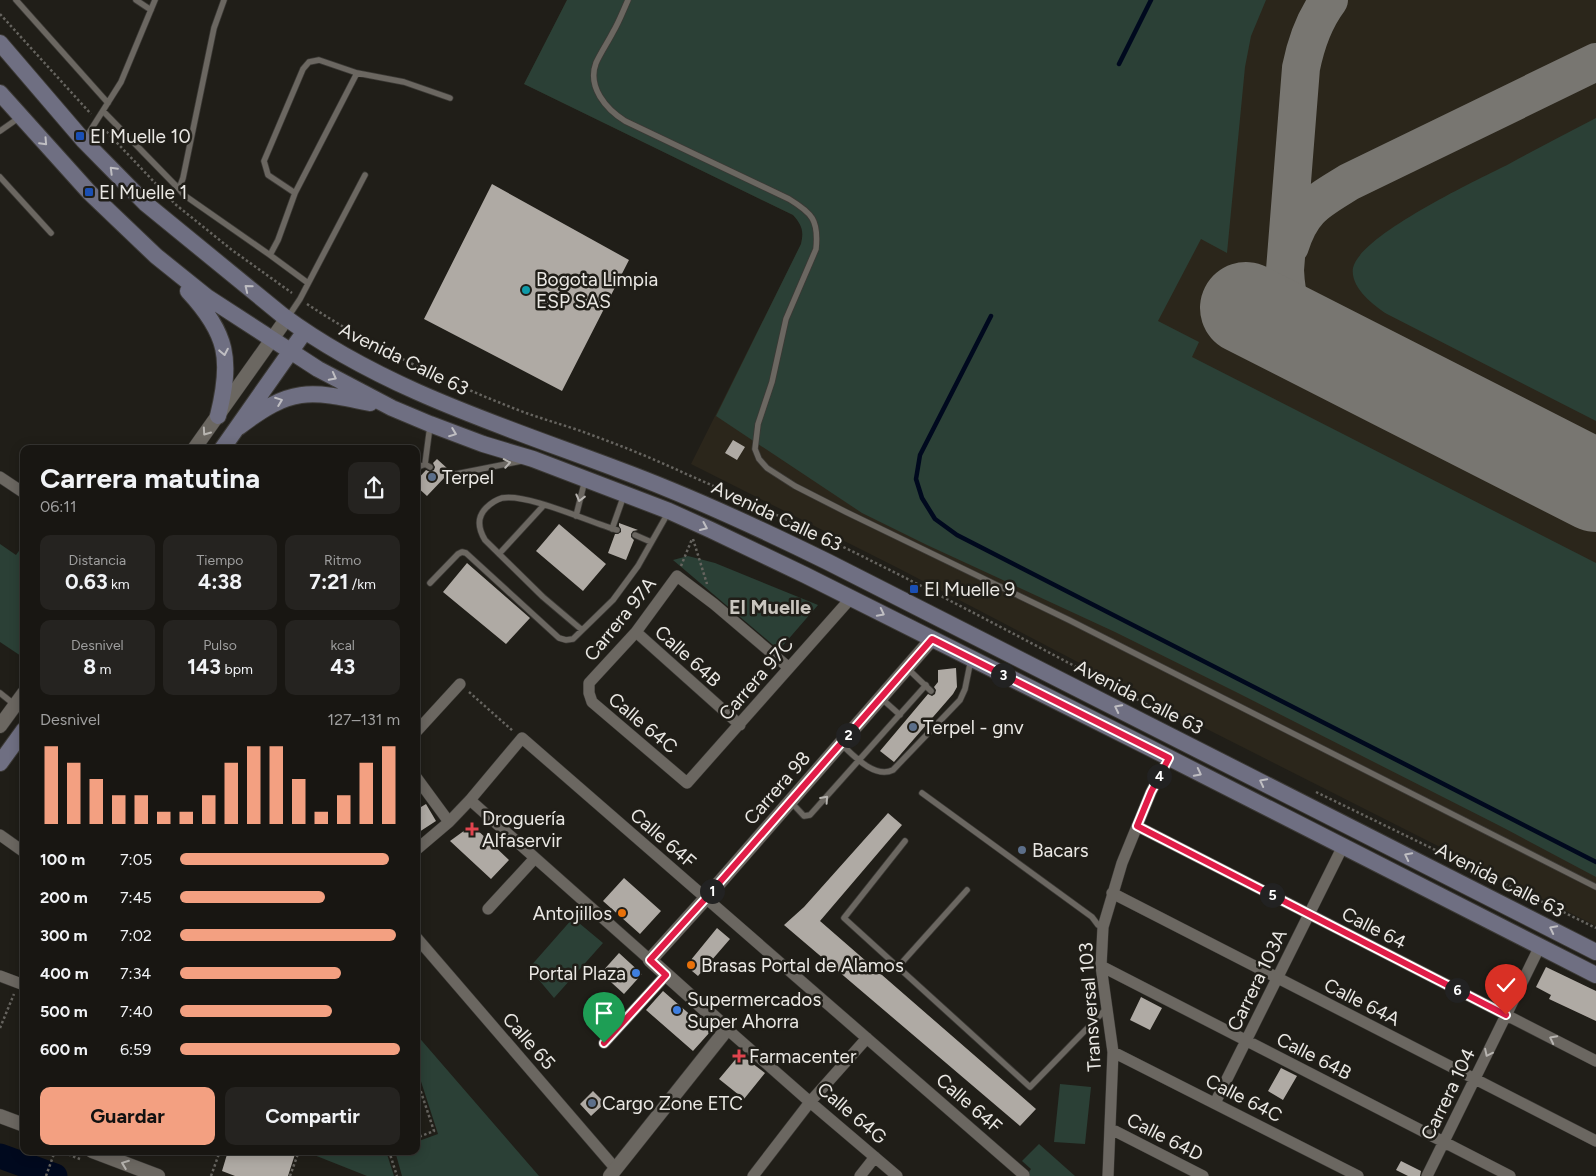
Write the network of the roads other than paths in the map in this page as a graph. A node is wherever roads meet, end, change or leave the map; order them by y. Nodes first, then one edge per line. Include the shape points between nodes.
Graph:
1 (16, 0) edge
2 (136, 0) edge
3 (155, 0) edge
4 (224, 0) edge
5 (628, 0) edge
6 (151, 10) junction
7 (0, 43) edge
8 (357, 73) junction
9 (0, 93) edge
10 (450, 98) dead end
11 (108, 103) junction
12 (103, 111) junction
13 (20, 117) junction
14 (0, 131) edge
15 (84, 141) junction
16 (366, 175) dead end
17 (0, 177) edge
18 (179, 189) junction
19 (295, 193) junction
20 (51, 233) dead end
21 (270, 255) junction
22 (156, 256) junction
23 (308, 283) junction
24 (287, 318) junction
25 (305, 331) junction
26 (272, 340) junction
27 (290, 353) junction
28 (392, 408) junction
29 (218, 416) junction
30 (430, 424) junction
31 (238, 427) junction
32 (197, 445) edge
33 (225, 445) edge
34 (533, 459) junction
35 (420, 467) edge
36 (448, 474) dead end
37 (0, 476) edge
38 (584, 480) junction
39 (20, 491) edge
40 (625, 495) junction
41 (544, 506) junction
42 (669, 512) junction
43 (576, 516) junction
44 (636, 535) dead end
45 (651, 542) junction
46 (499, 554) junction
47 (430, 583) dead end
48 (851, 598) junction
49 (582, 630) junction
50 (636, 632) junction
51 (932, 639) junction
52 (971, 658) junction
53 (788, 668) junction
54 (906, 668) junction
55 (589, 683) joint
56 (460, 684) road end
57 (926, 685) junction
58 (931, 690) dead end
59 (0, 693) edge
60 (20, 698) edge
61 (880, 698) junction
62 (945, 703) dead end
63 (15, 704) junction
64 (951, 709) junction
65 (900, 715) junction
66 (740, 725) junction
67 (0, 726) edge
68 (420, 728) edge
69 (20, 736) edge
70 (840, 743) junction
71 (1169, 758) junction
72 (860, 760) junction
73 (0, 763) edge
74 (420, 783) edge
75 (687, 783) joint
76 (922, 794) dead end
77 (470, 800) junction
78 (790, 800) junction
79 (448, 822) junction
80 (1137, 826) junction
81 (0, 835) edge
82 (905, 841) dead end
83 (420, 846) edge
84 (1343, 846) junction
85 (20, 849) edge
86 (535, 858) junction
87 (1596, 888) edge
88 (967, 890) dead end
89 (1112, 893) junction
90 (706, 898) junction
91 (488, 909) dead end
92 (1309, 914) junction
93 (1103, 927) junction
94 (420, 942) edge
95 (1540, 946) junction
96 (1596, 952) edge
97 (650, 960) junction
98 (1101, 966) junction
99 (897, 968) junction
100 (666, 975) junction
101 (1596, 975) edge
102 (0, 976) edge
103 (1278, 978) junction
104 (20, 981) edge
105 (1106, 1009) junction
106 (1506, 1015) junction
107 (727, 1028) junction
108 (867, 1038) junction
109 (1246, 1041) junction
110 (604, 1043) dead end
111 (1113, 1052) junction
112 (1596, 1061) edge
113 (1475, 1079) junction
114 (810, 1102) junction
115 (1215, 1103) junction
116 (0, 1116) edge
117 (20, 1124) edge
118 (1111, 1129) junction
119 (1596, 1141) edge
120 (1444, 1142) junction
121 (103, 1155) edge
122 (875, 1157) junction
123 (612, 1172) edge
124 (1024, 1175) edge
125 (158, 1176) edge
126 (753, 1176) edge
127 (860, 1176) edge
128 (897, 1176) edge
129 (1108, 1176) edge
130 (1203, 1176) edge
131 (1358, 1176) edge
132 (1427, 1176) edge
133 (1510, 1176) edge

1 - 11 lane
2 - 6 lane
3 - 6 lane
4 - 18 lane via 214,28
5 - 87 lane via 596,63 598,94 604,104 625,121 789,199 807,210 813,220 816,249 786,319 772,382 758,424 755,449 767,468 832,505 1078,624
6 - 11 lane via 121,82
7 - 15 main road, Avenida Calle 63
8 - 10 lane via 404,82
8 - 19 lane
8 - 19 lane via 319,60 309,62 303,70 264,162 268,175
9 - 13 main road
11 - 12 lane
12 - 15 lane
12 - 18 lane
13 - 14 lane
13 -> 22 main road via 89,192
24 -> 15 main road, Avenida Calle 63 via 146,203
16 - 23 lane
17 - 20 lane
18 - 21 lane
19 - 21 lane
21 - 23 lane
22 - 26 main road
22 -> 29 main road via 203,308 218,331 226,359
23 - 24 lane
24 - 25 main road, Avenida Calle 63
24 - 26 street
25 - 27 main road
96 -> 25 main road, Avenida Calle 63 via 743,521 678,492 453,407 360,363
26 - 27 main road
26 - 29 street
27 -> 28 main road
27 - 31 main road
28 - 30 main road
31 -> 28 main road via 273,403 300,394 326,394
29 -> 32 street
30 -> 34 main road
30 - 35 lane via 428,465
31 - 33 main road
36 -> 34 lane
34 - 38 main road
37 - 39 street
38 - 40 main road
38 -> 43 lane
40 - 42 main road
40 - 43 lane via 615,529
41 - 43 lane
41 - 46 lane
41 - 46 lane via 508,498 495,501 482,512 480,531
42 - 45 lane
42 -> 48 main road
44 - 45 lane
45 - 49 lane via 613,600
46 - 49 lane
47 - 49 lane via 458,554 466,553 559,638 573,639
48 -> 51 main road
48 - 53 street, Carrera 97C
50 - 53 street, Carrera 97A via 677,576
50 - 55 street, Carrera 97A
50 - 66 street, Calle 64B
51 - 52 main road
51 - 54 street, Carrera 98
52 - 64 lane via 965,689
52 - 71 main road
53 - 66 street, Carrera 97C
54 - 57 lane
54 - 61 street, Carrera 98
55 - 75 street, Calle 64C via 592,702
56 - 68 street
57 - 58 lane
57 - 65 lane
59 - 63 lane
60 - 63 street
61 - 65 lane
61 - 70 street, Carrera 98
62 - 64 lane
63 - 67 street
64 - 72 lane via 893,770 880,773
65 - 72 lane
66 - 75 street, Carrera 97C
69 - 73 main road
70 - 72 lane
70 - 78 street, Carrera 98
71 - 80 street, Transversal 103
71 -> 84 main road
78 -> 72 lane via 804,816 810,815
74 - 79 street
76 - 93 lane
77 - 79 street
77 - 86 street, Calle 64G
77 - 90 street, Calle 64F via 522,738
78 - 90 street, Carrera 98
79 - 83 street
80 - 89 street, Transversal 103
80 - 92 street, Calle 64
81 - 85 street
82 - 99 lane via 844,918
84 - 92 street, Carrera 103A
84 - 95 main road
86 - 91 street
86 - 97 street, Calle 64G
88 - 99 lane
89 - 93 street, Transversal 103
89 - 103 street, Calle 64A
90 - 97 street, Carrera 98
90 - 108 street, Calle 64F
92 - 103 street, Carrera 103A
92 - 106 street, Calle 64
93 - 98 street, Transversal 103
94 - 123 street, Calle 65
95 - 101 main road
95 - 106 street, Carrera 104
97 - 100 street, Calle 64G
98 - 105 street, Transversal 103
98 - 109 street, Calle 64B
99 - 105 lane via 1030,1087
100 - 107 street, Calle 64G
100 - 110 street
102 - 104 street
103 - 109 street, Carrera 103A
103 - 113 street, Calle 64A
105 - 111 street, Transversal 103
112 -> 106 street, Calle 64
106 -> 113 street, Carrera 104
107 - 114 street, Calle 64G
107 - 123 street
108 - 114 street
108 - 124 street, Calle 64F
109 - 115 street, Carrera 103A
109 - 120 street, Calle 64B
111 - 115 street, Calle 64C
111 - 118 street, Transversal 103
113 - 119 street, Calle 64A
113 - 120 street, Carrera 104
114 - 122 street, Calle 64G
114 - 126 street
115 - 131 street, Calle 64C
116 - 117 street
118 - 129 street, Transversal 103
118 - 130 street, Calle 64D
120 - 132 street, Carrera 104
120 - 133 street, Calle 64B
125 -> 121 street
122 - 127 street
122 - 128 street, Calle 64G

